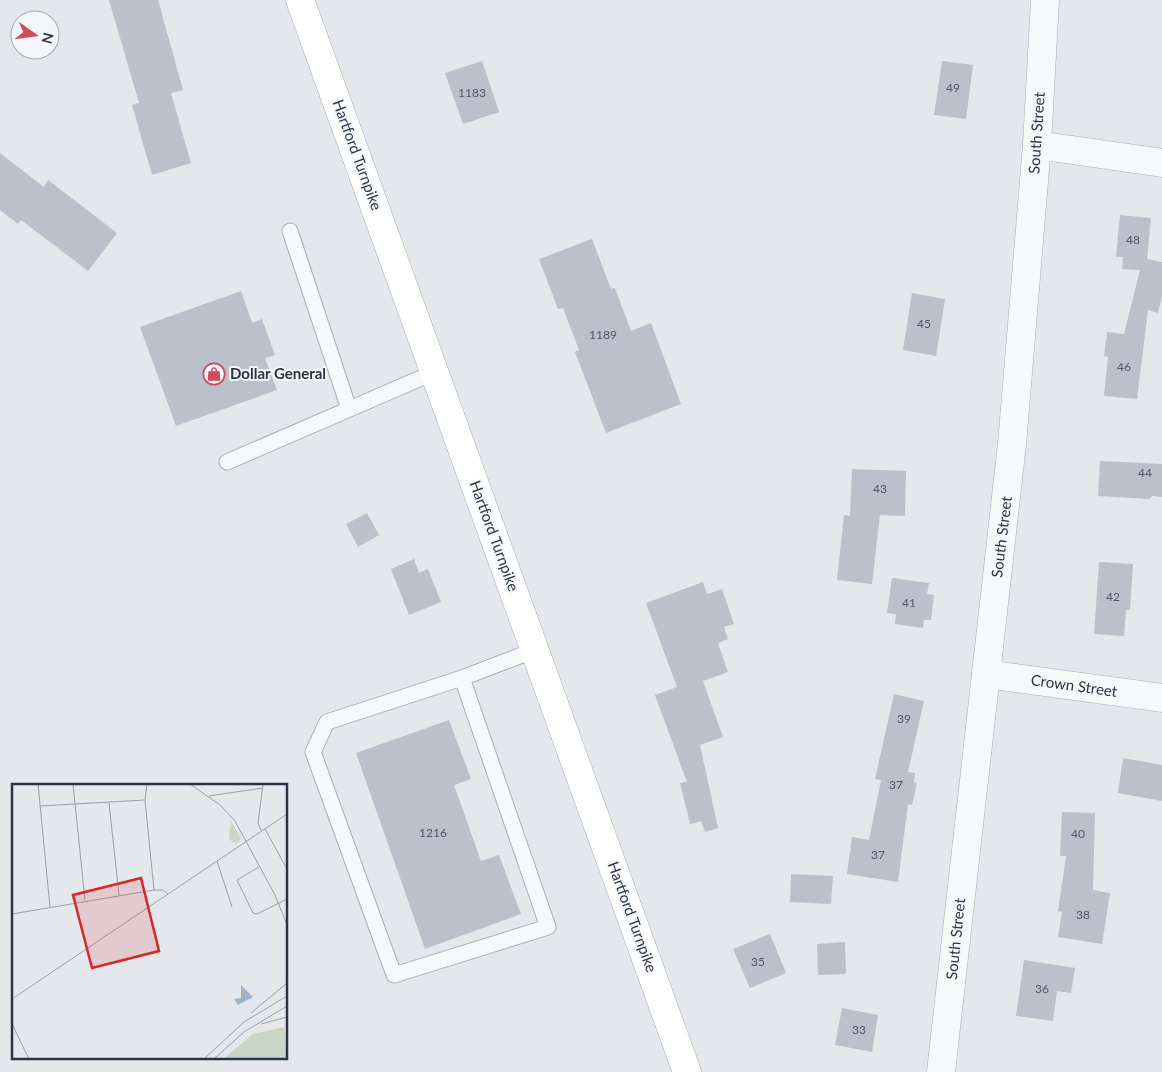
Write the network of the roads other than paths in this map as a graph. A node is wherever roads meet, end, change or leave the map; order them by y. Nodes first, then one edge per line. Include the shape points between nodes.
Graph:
1 (300, 0) edge
2 (1045, 0) edge
3 (1037, 145) junction
4 (1162, 163) edge
5 (290, 231) dead end
6 (435, 372) junction
7 (349, 409) junction
8 (227, 462) dead end
9 (536, 650) junction
10 (986, 674) junction
11 (462, 678) junction
12 (1162, 698) edge
13 (687, 1072) edge
14 (941, 1072) edge

1 - 6 main road, Hartford Turnpike
2 - 3 street, South Street
3 - 4 street
3 - 10 street, South Street via 1012,444
5 - 7 lane
6 - 7 lane
6 - 9 main road, Hartford Turnpike
7 - 8 lane
9 - 11 lane
9 - 13 main road, Hartford Turnpike
10 - 12 street, Crown Street
10 - 14 street, South Street
11 - 11 lane via 328,722 313,752 394,975 548,927

